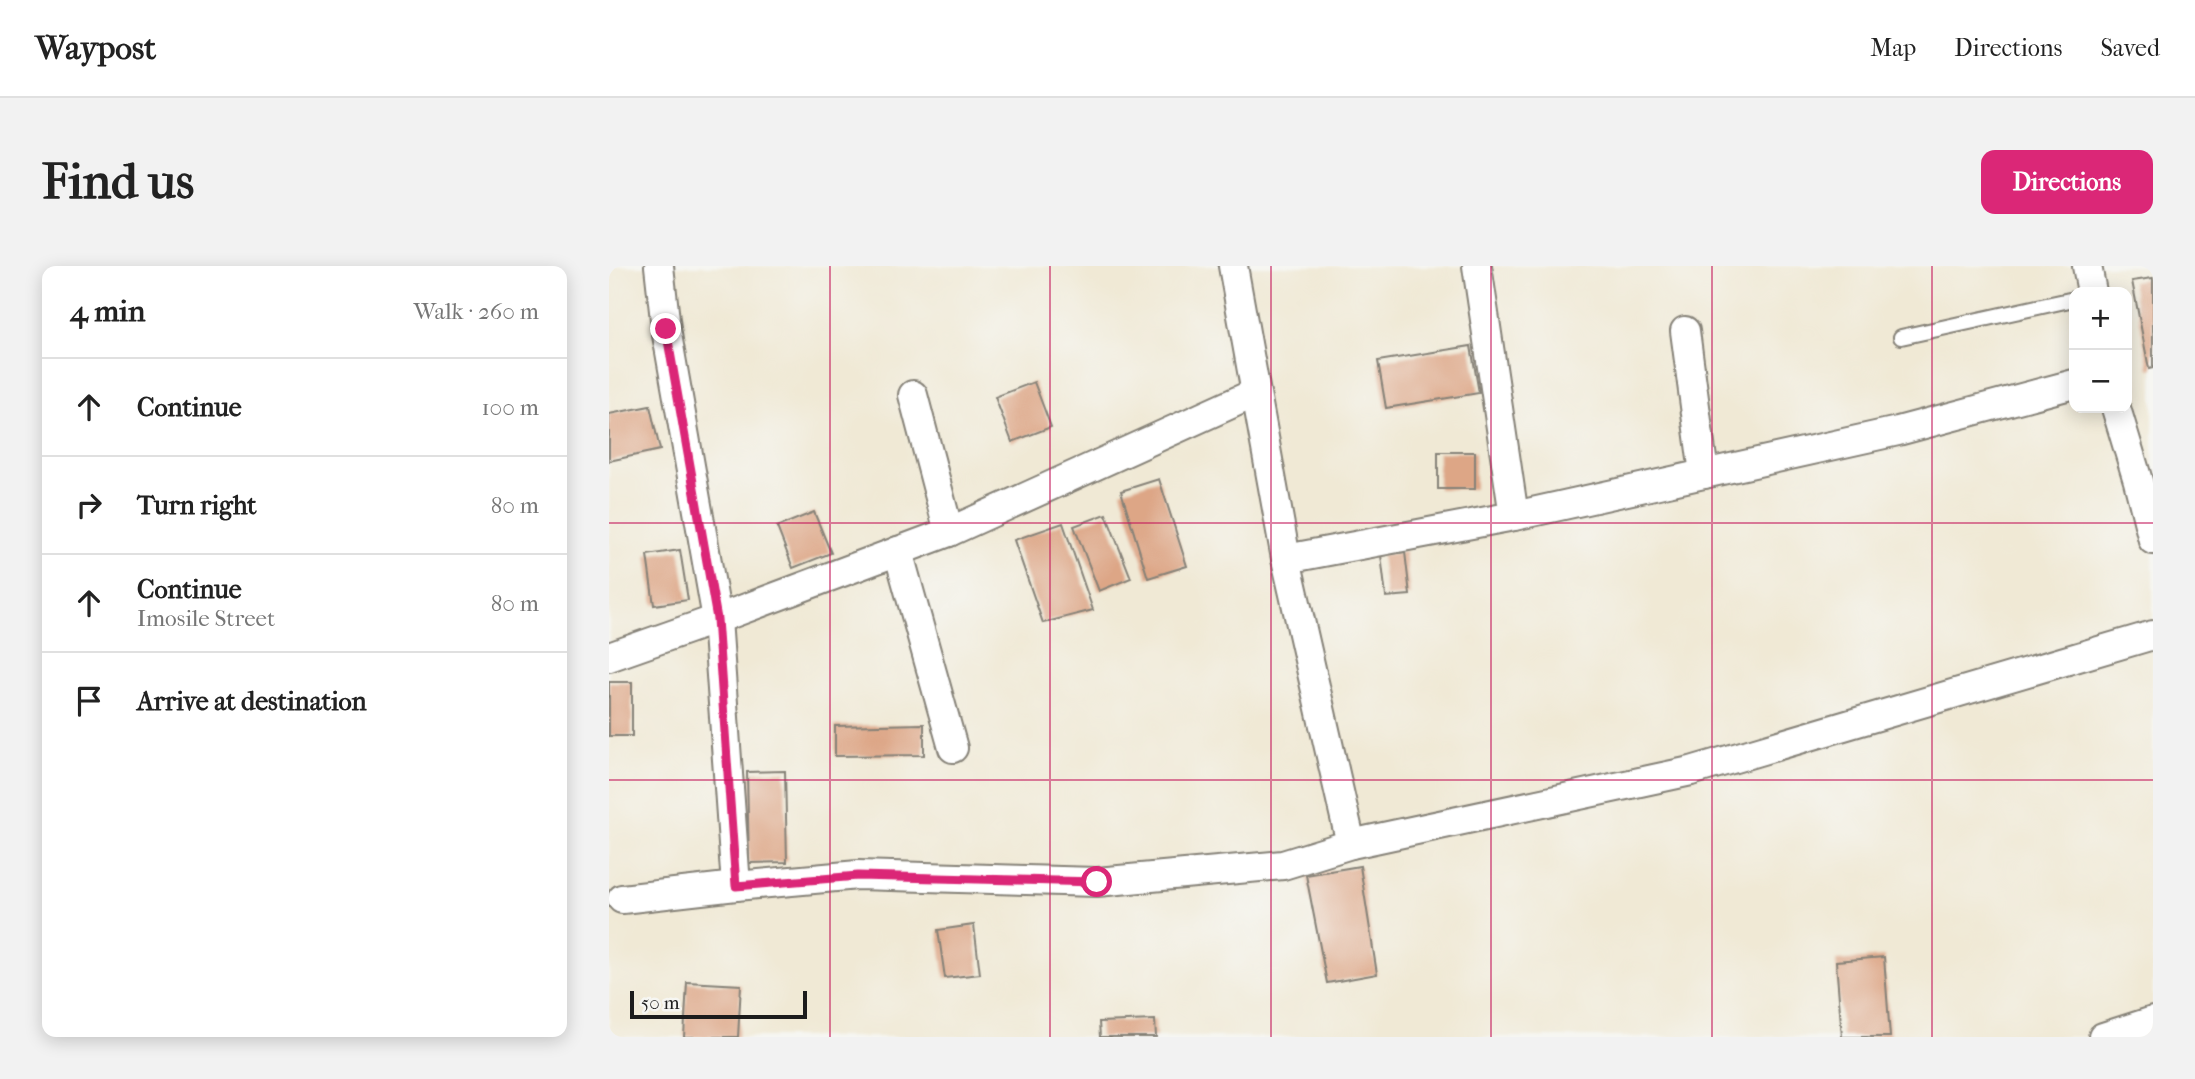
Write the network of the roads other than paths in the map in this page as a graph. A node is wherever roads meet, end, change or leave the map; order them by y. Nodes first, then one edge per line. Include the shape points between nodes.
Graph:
1 (659, 266) edge
2 (1233, 266) edge
3 (1477, 266) edge
4 (2087, 266) edge
5 (2091, 287) edge
6 (2069, 300) edge
7 (1685, 331) dead end
8 (1901, 337) dead end
9 (2069, 385) edge
10 (1255, 393) junction
11 (913, 395) dead end
12 (2118, 413) edge
13 (1704, 474) junction
14 (2146, 480) edge
15 (1514, 516) junction
16 (949, 532) junction
17 (2153, 540) edge
18 (898, 551) junction
19 (1286, 559) junction
20 (717, 619) junction
21 (2153, 635) edge
22 (609, 657) edge
23 (953, 748) dead end
24 (1351, 844) junction
25 (736, 886) junction
26 (622, 899) dead end
27 (2153, 1021) edge
28 (2103, 1037) edge

1 - 20 street
2 - 10 street
3 - 15 street
4 - 5 street
6 - 8 lane
7 - 13 street
9 - 13 street via 1898,431
10 - 16 street
10 - 19 street
11 - 16 street
12 - 14 street
13 - 15 street
14 - 17 street
15 - 19 street
16 - 18 street
18 - 20 street
18 - 23 street
19 - 24 street
20 - 22 street
20 - 25 street
21 - 24 street via 1691,771
24 - 25 street via 1283,865 1097,882 858,876
25 - 26 street
27 - 28 street

